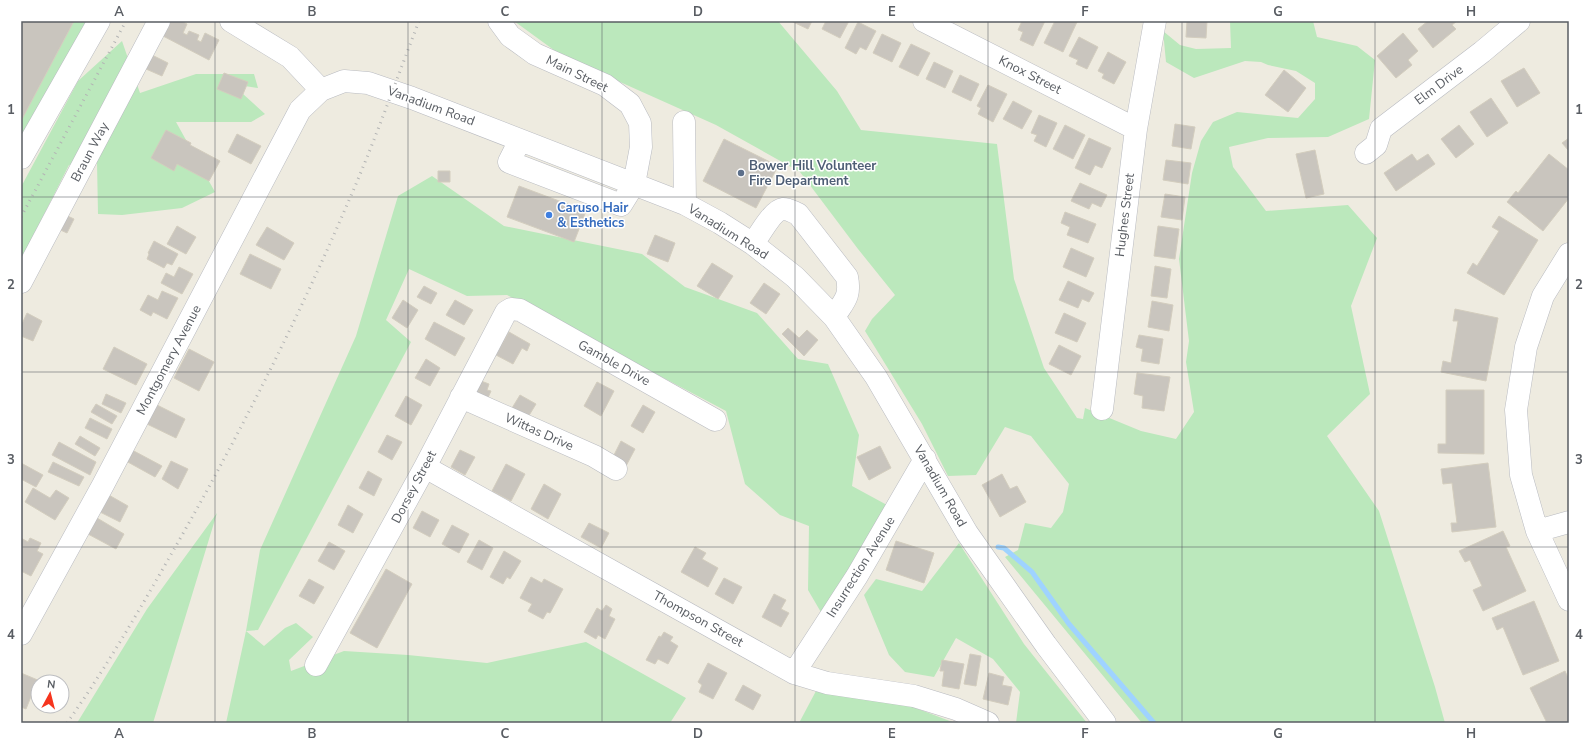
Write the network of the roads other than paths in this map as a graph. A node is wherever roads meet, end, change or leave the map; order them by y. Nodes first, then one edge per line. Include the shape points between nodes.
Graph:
1 (99, 21) edge
2 (159, 21) edge
3 (231, 21) edge
4 (499, 21) edge
5 (924, 21) edge
6 (1155, 21) edge
7 (1519, 21) edge
8 (321, 90) junction
9 (684, 122) dead end
10 (1136, 129) junction
11 (1366, 153) dead end
12 (21, 158) edge
13 (634, 184) junction
14 (685, 204) junction
15 (753, 244) junction
16 (1569, 254) edge
17 (21, 282) edge
18 (511, 309) joint
19 (834, 317) junction
20 (461, 397) junction
21 (1102, 409) dead end
22 (715, 420) dead end
23 (926, 459) junction
24 (425, 467) junction
25 (616, 469) dead end
26 (1569, 522) edge
27 (1537, 531) junction
28 (1569, 600) edge
29 (21, 634) edge
30 (316, 665) dead end
31 (794, 672) junction
32 (988, 723) edge
33 (1105, 723) edge

1 - 12 street
2 - 17 street, Braun Way
3 - 8 street via 290,57
4 - 13 street, Main Street via 510,36 535,54 605,85 630,104 640,123 641,147
5 - 10 street, Knox Street
6 - 10 street, Hughes Street
7 - 11 street, Elm Drive via 1382,129 1376,145
8 - 13 street, Vanadium Road via 344,82 368,83
8 - 29 street, Montgomery Avenue via 300,110
9 - 14 street
10 - 21 street, Hughes Street
13 - 14 street, Vanadium Road
14 - 15 street, Vanadium Road
15 - 19 street, Vanadium Road via 795,277
15 - 19 street via 775,213 782,209 798,214 847,277 849,294
16 - 27 street via 1543,296 1526,347 1516,410 1521,475
18 - 20 street, Dorsey Street via 506,312
18 - 22 street, Gamble Drive via 520,310
19 - 23 street, Vanadium Road via 876,377
20 - 24 street, Dorsey Street
20 - 25 street, Wittas Drive via 594,456
23 - 31 street, Insurrection Avenue via 857,576
23 - 33 street, Vanadium Road via 967,533
24 - 30 street, Dorsey Street
24 - 31 street, Thompson Street
26 - 27 street
27 - 28 street
31 - 32 street, Thompson Street via 827,683 914,696 956,708

